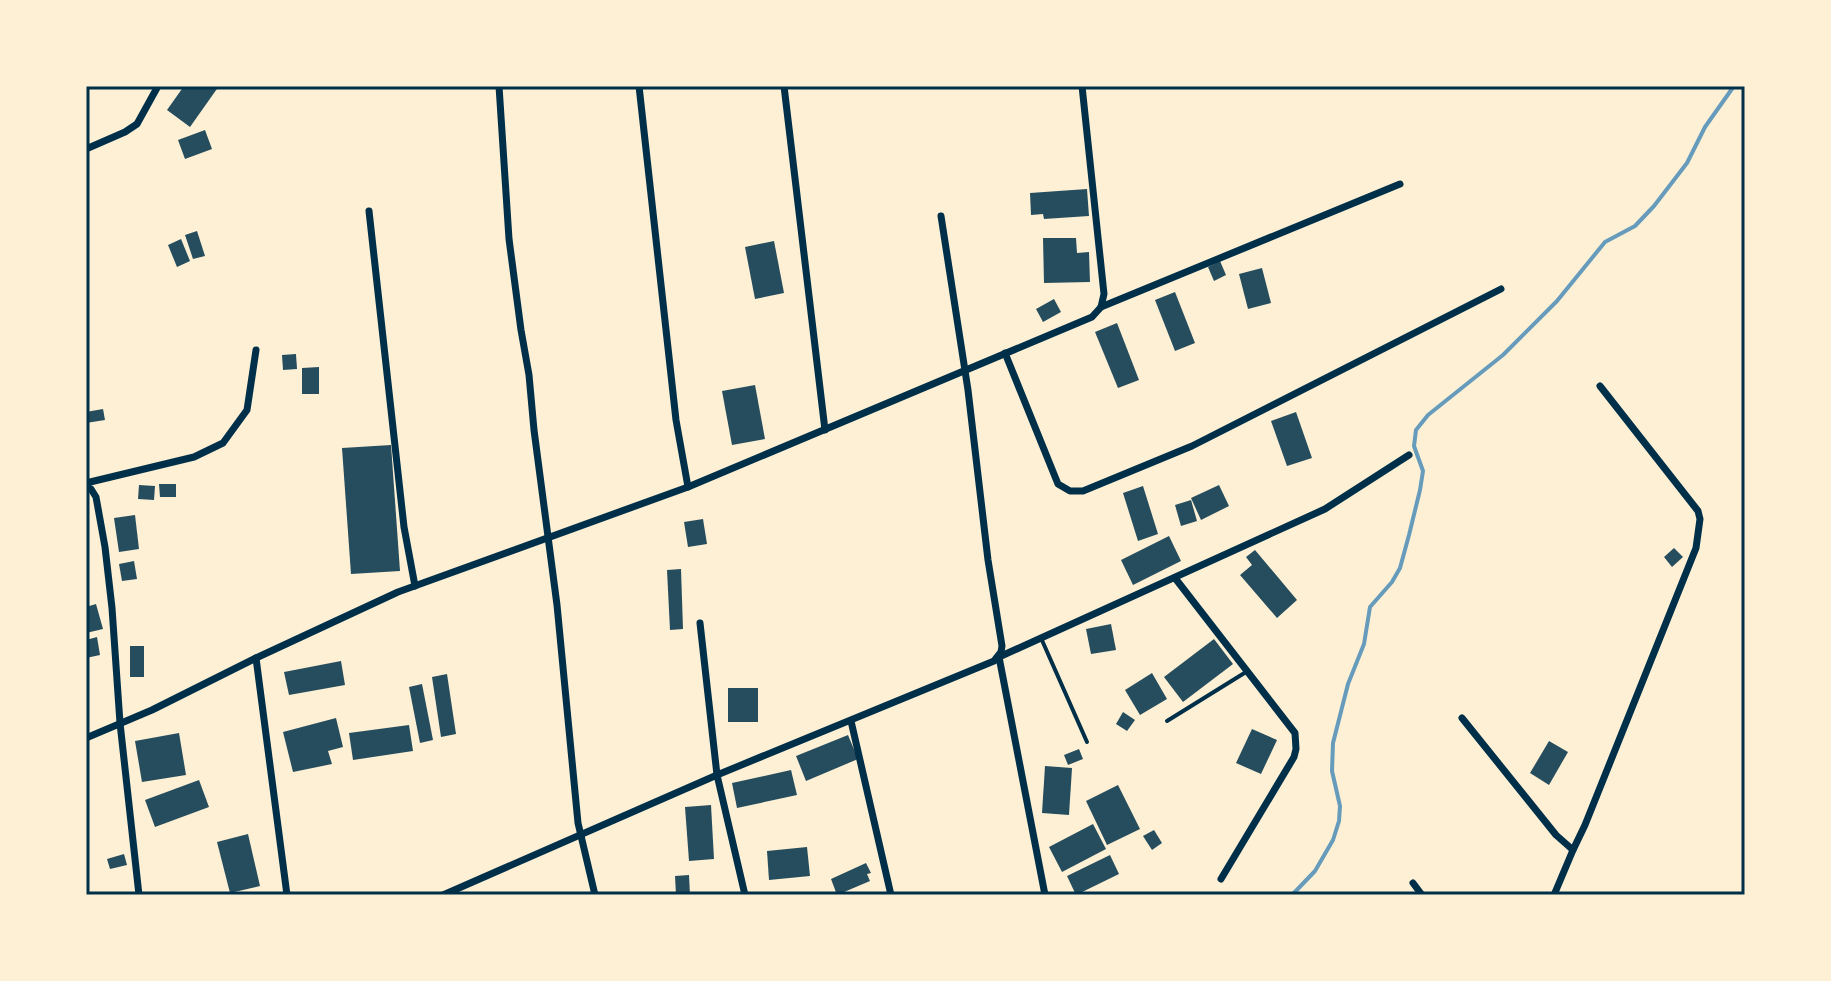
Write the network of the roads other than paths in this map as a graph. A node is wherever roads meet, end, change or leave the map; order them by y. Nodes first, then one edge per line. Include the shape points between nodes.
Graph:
1 (158, 86) edge
2 (499, 86) edge
3 (639, 86) edge
4 (784, 86) edge
5 (1082, 86) edge
6 (86, 149) edge
7 (1400, 184) dead end
8 (369, 211) dead end
9 (941, 216) dead end
10 (1501, 289) dead end
11 (1101, 307) junction
12 (256, 350) dead end
13 (1005, 353) junction
14 (964, 370) junction
15 (1600, 386) dead end
16 (825, 430) junction
17 (1409, 455) dead end
18 (86, 485) edge
19 (688, 487) junction
20 (549, 537) junction
21 (1175, 578) junction
22 (415, 586) junction
23 (700, 623) dead end
24 (1041, 638) junction
25 (999, 657) junction
26 (256, 658) junction
27 (1248, 671) junction
28 (1462, 718) dead end
29 (851, 721) junction
30 (1167, 721) dead end
31 (120, 723) junction
32 (86, 738) edge
33 (1087, 742) dead end
34 (717, 775) junction
35 (581, 836) junction
36 (1573, 850) junction
37 (1221, 879) dead end
38 (1413, 883) dead end
39 (139, 895) edge
40 (287, 895) edge
41 (443, 895) edge
42 (595, 895) edge
43 (745, 895) edge
44 (891, 895) edge
45 (1045, 895) edge
46 (1422, 895) edge
47 (1554, 895) edge

1 - 6 street via 137,124
2 - 20 street via 509,239
3 - 19 street
4 - 16 street
5 - 11 street via 1104,294
7 - 11 street
8 - 22 street
9 - 14 street
10 - 13 street via 1192,446 1083,491 1058,484
11 - 13 street via 1092,317
12 - 18 street via 247,410 223,443 194,457
13 - 14 street
14 - 16 street
14 - 25 street via 1002,646
15 - 36 street via 1700,519 1696,548 1677,598
16 - 19 street
17 - 21 street via 1325,509
18 - 31 street via 96,497 105,547
19 - 20 street
20 - 22 street
20 - 35 street
21 - 24 street
21 - 27 street
22 - 26 street
23 - 34 street
24 - 25 street
24 - 33 lane
25 - 29 street
25 - 45 street
26 - 31 street
26 - 40 street
27 - 30 lane
27 - 37 street via 1295,733 1296,749
28 - 36 street
29 - 34 street
29 - 44 street
31 - 32 street
31 - 39 street
34 - 35 street
34 - 43 street
35 - 41 street
35 - 42 street
36 - 47 street
38 - 46 street

